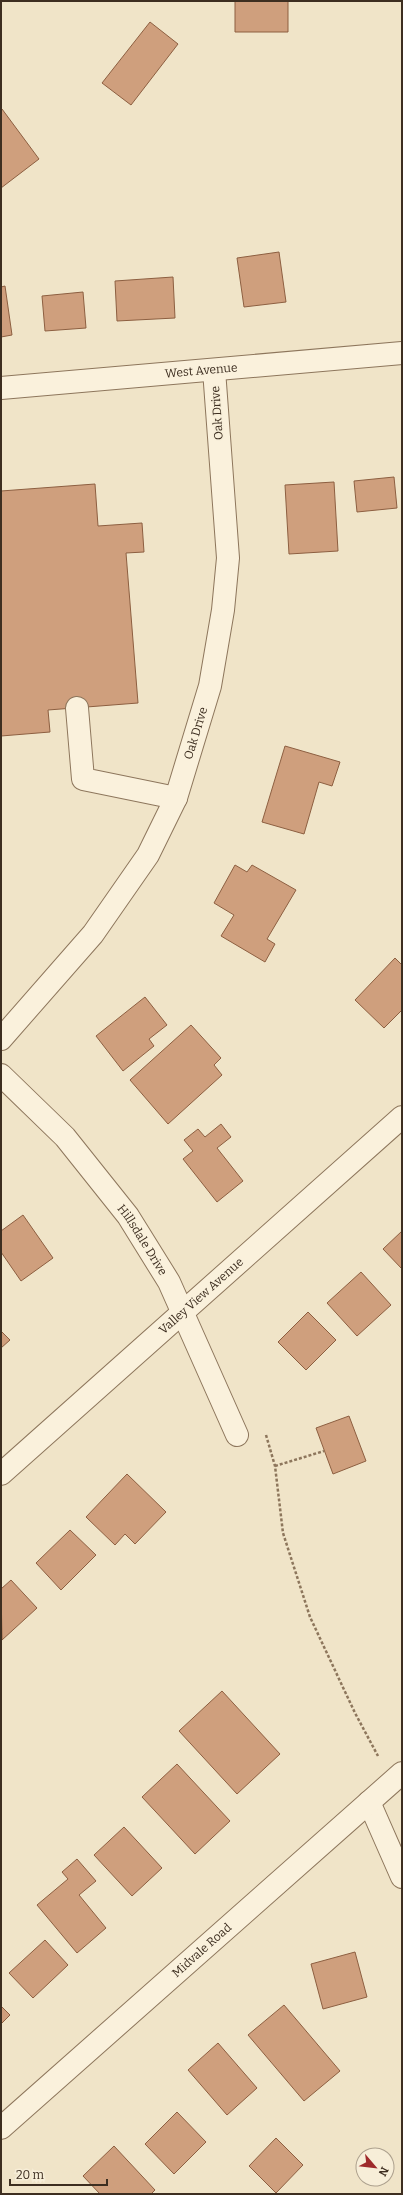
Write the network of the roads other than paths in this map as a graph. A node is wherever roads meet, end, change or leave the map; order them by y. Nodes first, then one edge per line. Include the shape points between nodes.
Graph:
1 (402, 353) edge
2 (214, 370) junction
3 (1, 388) edge
4 (77, 708) dead end
5 (176, 798) junction
6 (1, 1039) edge
7 (1, 1075) edge
8 (402, 1117) edge
9 (182, 1314) junction
10 (237, 1435) dead end
11 (1, 1474) edge
12 (402, 1773) edge
13 (369, 1802) junction
14 (402, 1876) edge
15 (1, 2128) edge

1 - 2 street, West Avenue
2 - 3 street, West Avenue
2 - 5 street, Oak Drive via 227,565 223,610 210,686
4 - 5 street via 83,779
5 - 6 street, Oak Drive via 148,855 92,934
7 - 9 street, Hillsdale Drive via 65,1138 128,1216 169,1282
8 - 9 street, Valley View Avenue
9 - 10 street, Hillsdale Drive
9 - 11 street, Valley View Avenue
12 - 13 street, Midvale Road
13 - 14 street
13 - 15 street, Midvale Road

